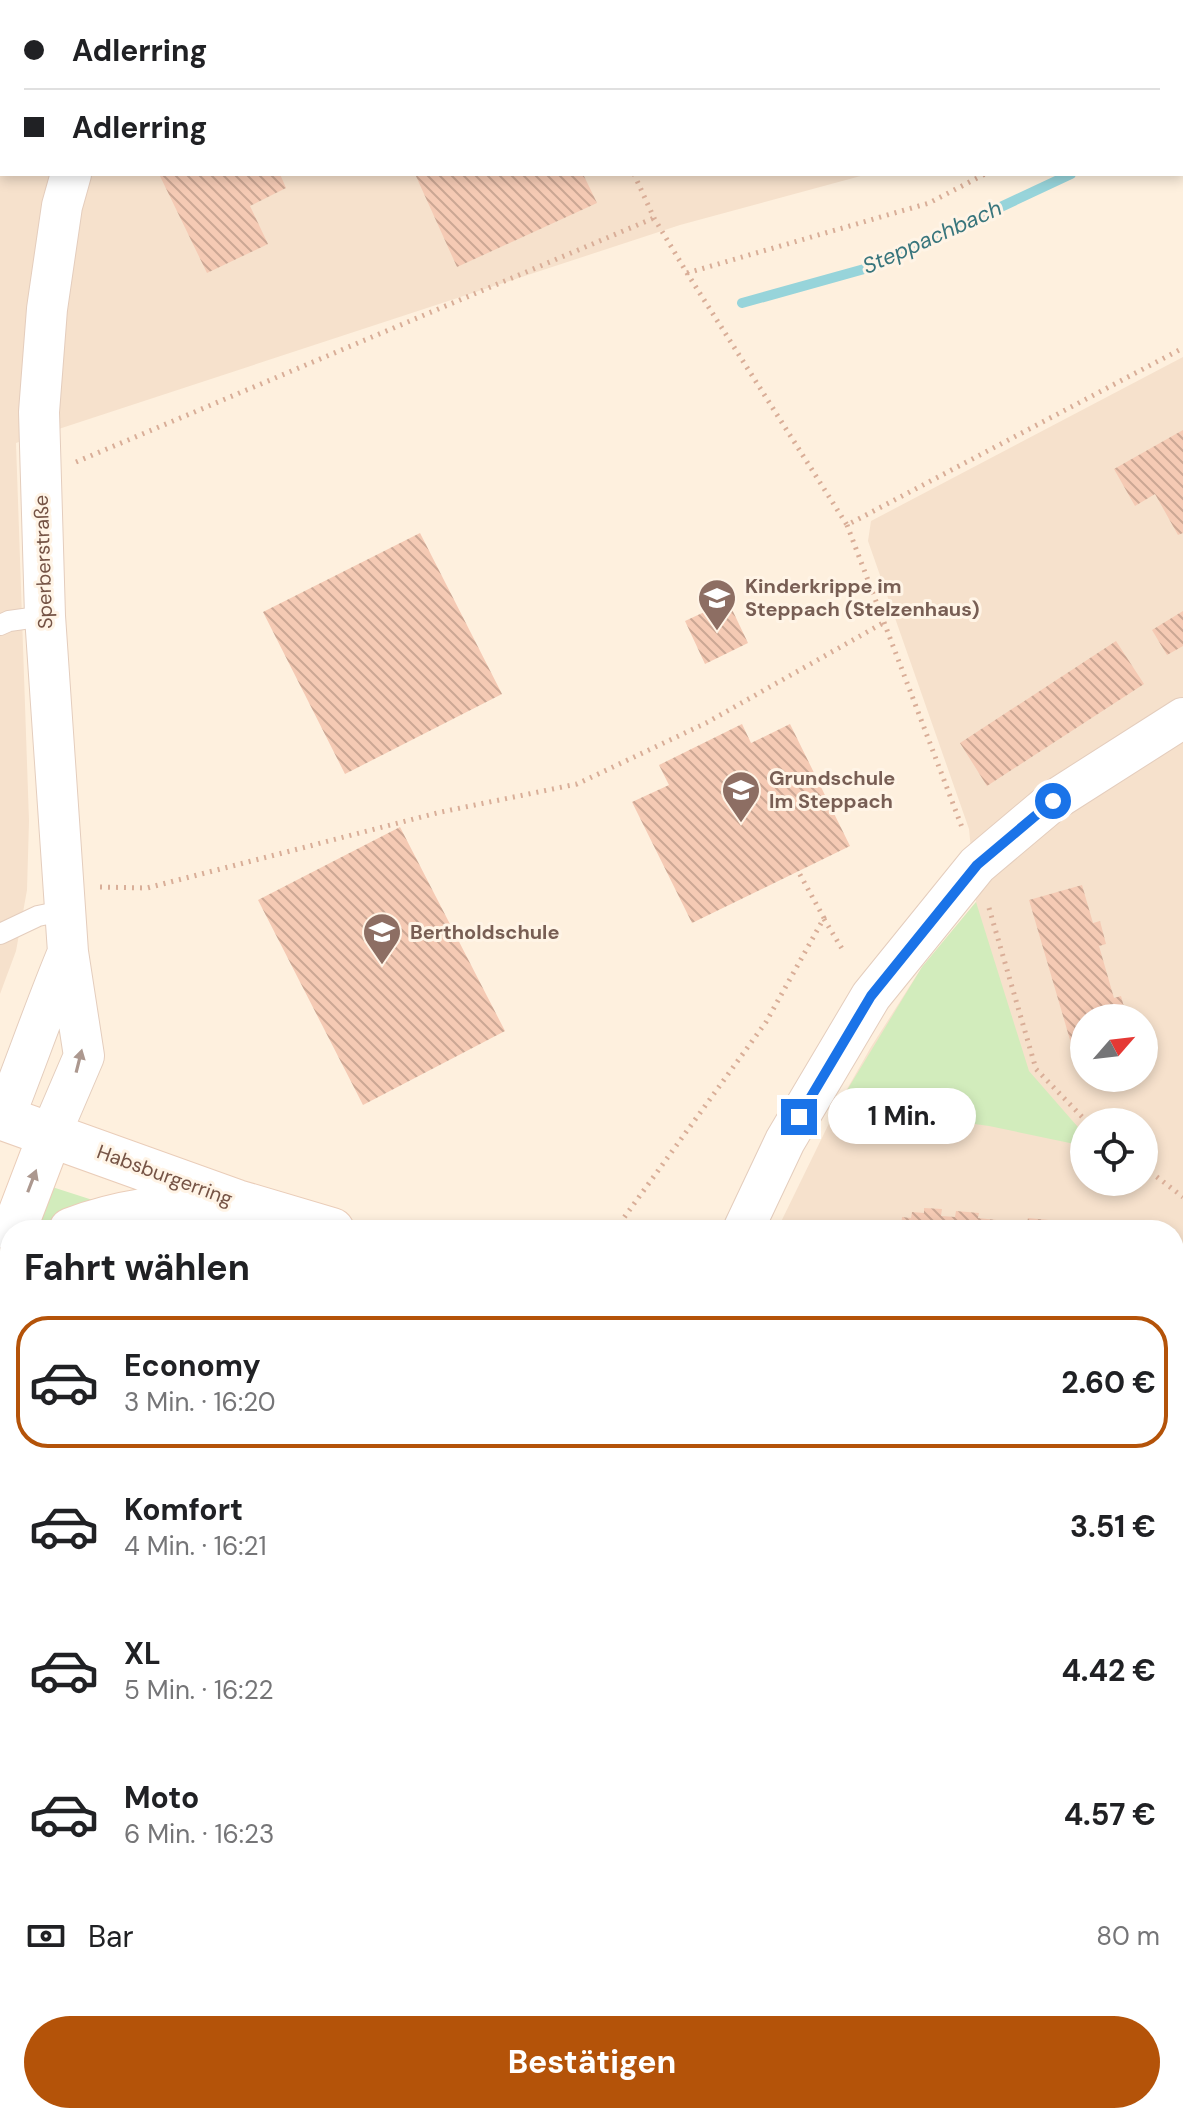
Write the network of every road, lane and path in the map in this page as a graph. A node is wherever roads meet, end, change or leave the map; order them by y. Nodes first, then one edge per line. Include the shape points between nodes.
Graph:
1 (70, 176) edge
2 (635, 176) edge
3 (981, 176) edge
4 (654, 218) junction
5 (687, 273) junction
6 (1183, 348) edge
7 (40, 477) junction
8 (45, 616) junction
9 (883, 623) dead end
10 (0, 625) edge
11 (1183, 718) edge
12 (798, 871) dead end
13 (81, 898) junction
14 (824, 918) junction
15 (0, 934) edge
16 (68, 952) junction
17 (844, 952) dead end
18 (1, 1120) edge
19 (51, 1133) junction
20 (1158, 1178) edge
21 (1183, 1197) edge
22 (237, 1202) junction
23 (18, 1220) edge
24 (99, 1220) edge
25 (298, 1220) edge
26 (622, 1220) edge
27 (748, 1220) edge

1 - 7 street, Sperberstraße via 47,309
2 - 4 path
3 - 5 path via 929,203
4 - 5 path
4 - 7 path
5 - 6 path via 847,525
7 - 8 street, Sperberstraße
8 - 10 lane
8 - 13 street, Sperberstraße
9 - 13 path via 706,723 577,784 441,812 147,888
11 - 27 street via 1053,801 977,865 871,996 785,1141
12 - 14 path
13 - 15 lane
13 - 16 street, Sperberstraße
14 - 17 path
14 - 26 path via 766,1022
16 - 18 street, Sperberstraße
19 -> 16 street, Sperberstraße via 84,1056
18 - 19 street, Habsburgerring
19 - 22 street, Habsburgerring
23 -> 19 street
20 - 21 path
22 - 24 street via 158,1207
22 - 25 street, Habsburgerring

